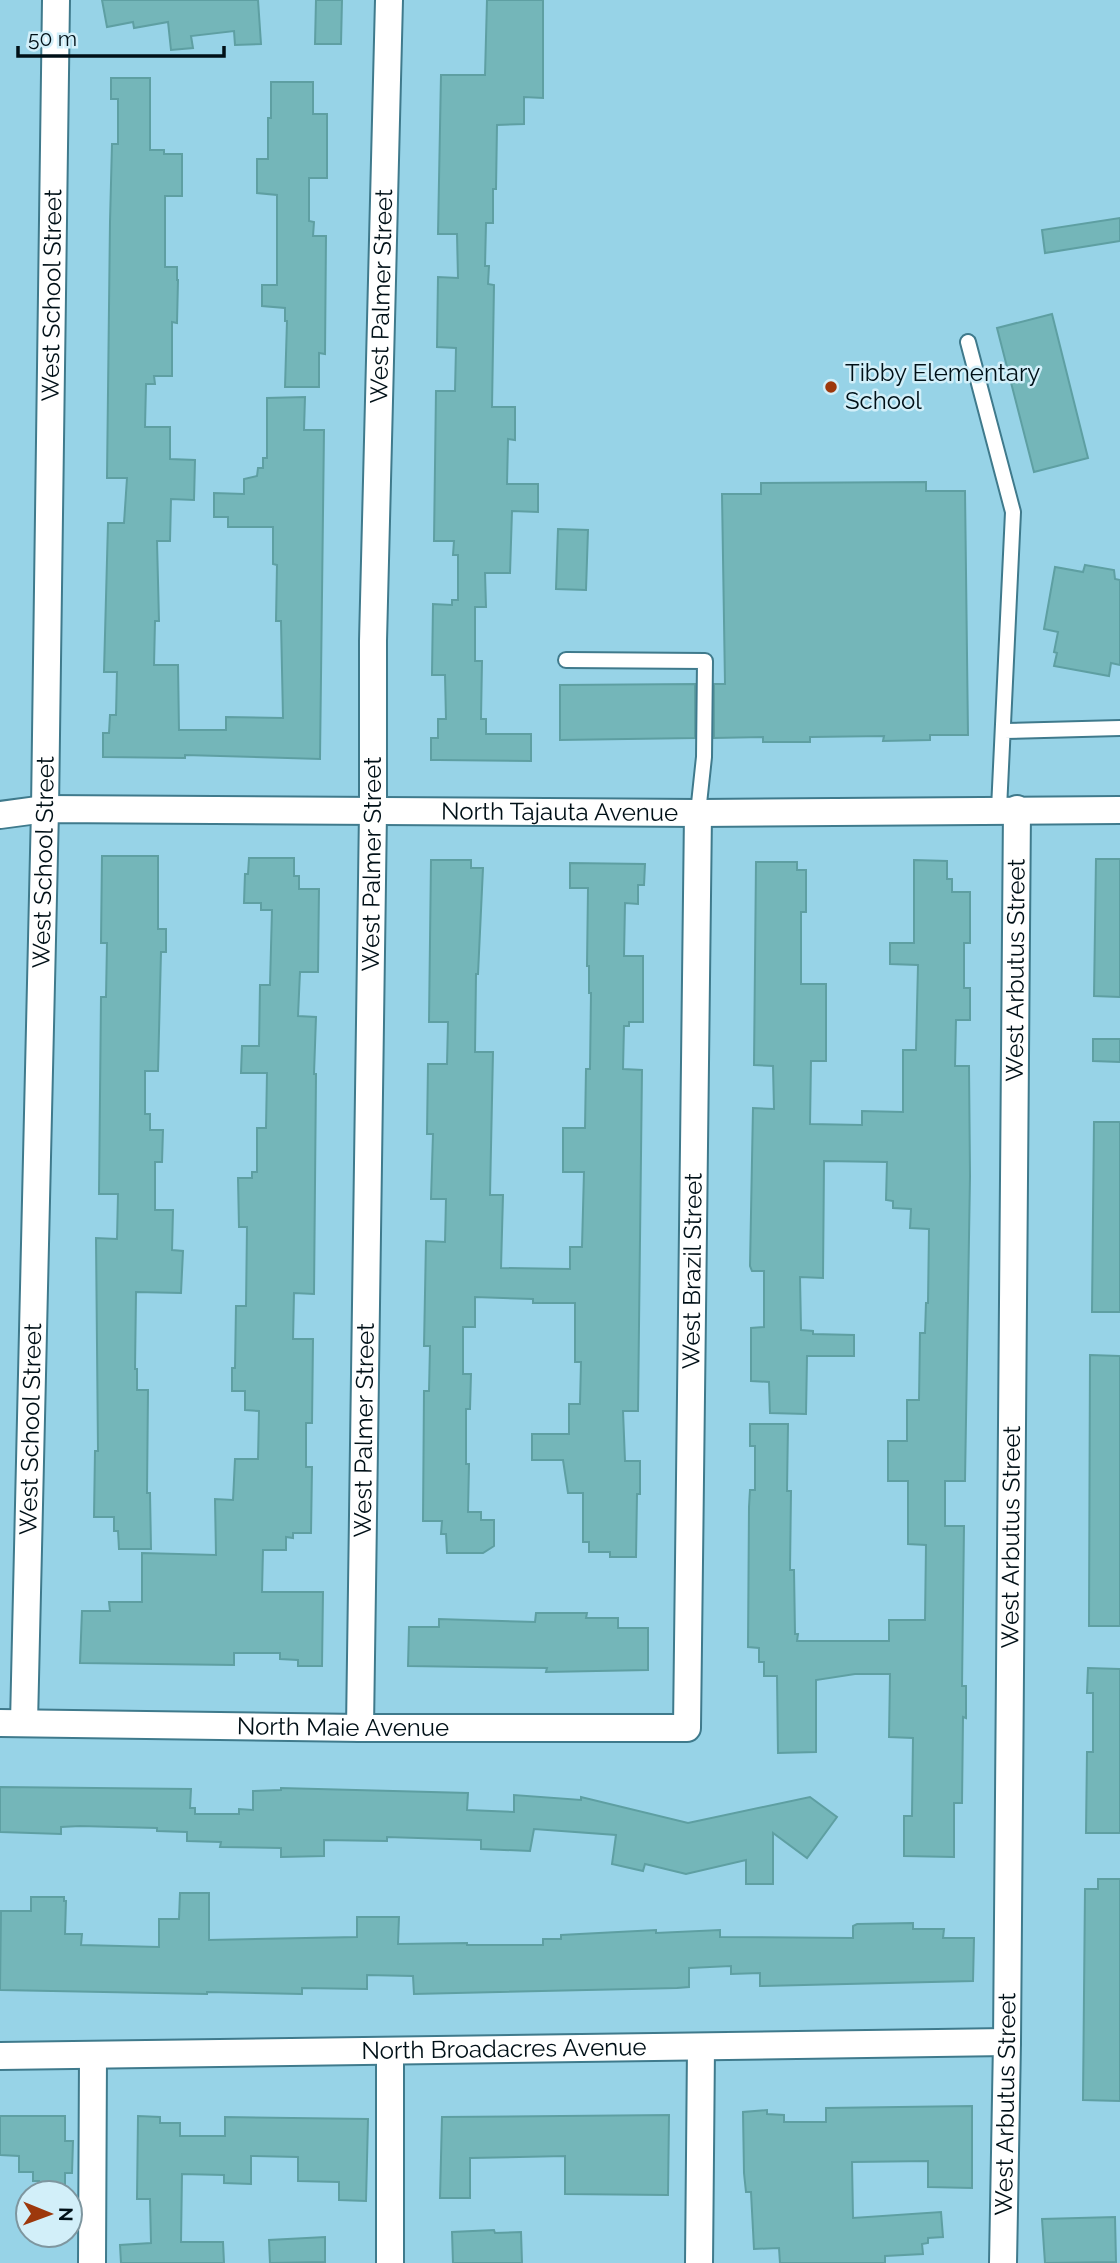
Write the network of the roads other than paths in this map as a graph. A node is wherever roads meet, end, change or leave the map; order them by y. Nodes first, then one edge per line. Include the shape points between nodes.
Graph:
1 (56, 0) edge
2 (389, 0) edge
3 (968, 342) dead end
4 (566, 660) dead end
5 (1120, 728) edge
6 (1003, 731) junction
7 (45, 809) junction
8 (1008, 809) junction
9 (1120, 810) edge
10 (373, 811) junction
11 (698, 813) junction
12 (0, 815) edge
13 (12, 1723) edge
14 (360, 1728) junction
15 (687, 1728) joint
16 (1007, 2042) junction
17 (701, 2047) junction
18 (390, 2051) junction
19 (93, 2055) junction
20 (0, 2056) edge
21 (92, 2263) edge
22 (390, 2263) edge
23 (699, 2263) edge
24 (1003, 2263) edge

1 - 7 street, West School Street
2 - 10 street, West Palmer Street
3 - 6 lane via 1013,512
4 - 11 lane via 705,661
5 - 6 lane
6 - 8 lane
7 - 10 street, North Tajauta Avenue
7 - 12 street, North Tajauta Avenue
7 - 13 street, West School Street
8 - 9 street, North Tajauta Avenue
8 - 11 street, North Tajauta Avenue
8 - 16 street, West Arbutus Street
10 - 11 street, North Tajauta Avenue
10 - 14 street, West Palmer Street
11 - 15 street, West Brazil Street
13 - 14 street, North Maie Avenue
14 - 15 street, North Maie Avenue
16 - 17 street, North Broadacres Avenue
16 - 24 street, West Arbutus Street
17 - 18 street, North Broadacres Avenue
17 - 23 street
18 - 19 street, North Broadacres Avenue
18 - 22 street
19 - 20 street, North Broadacres Avenue
19 - 21 street

